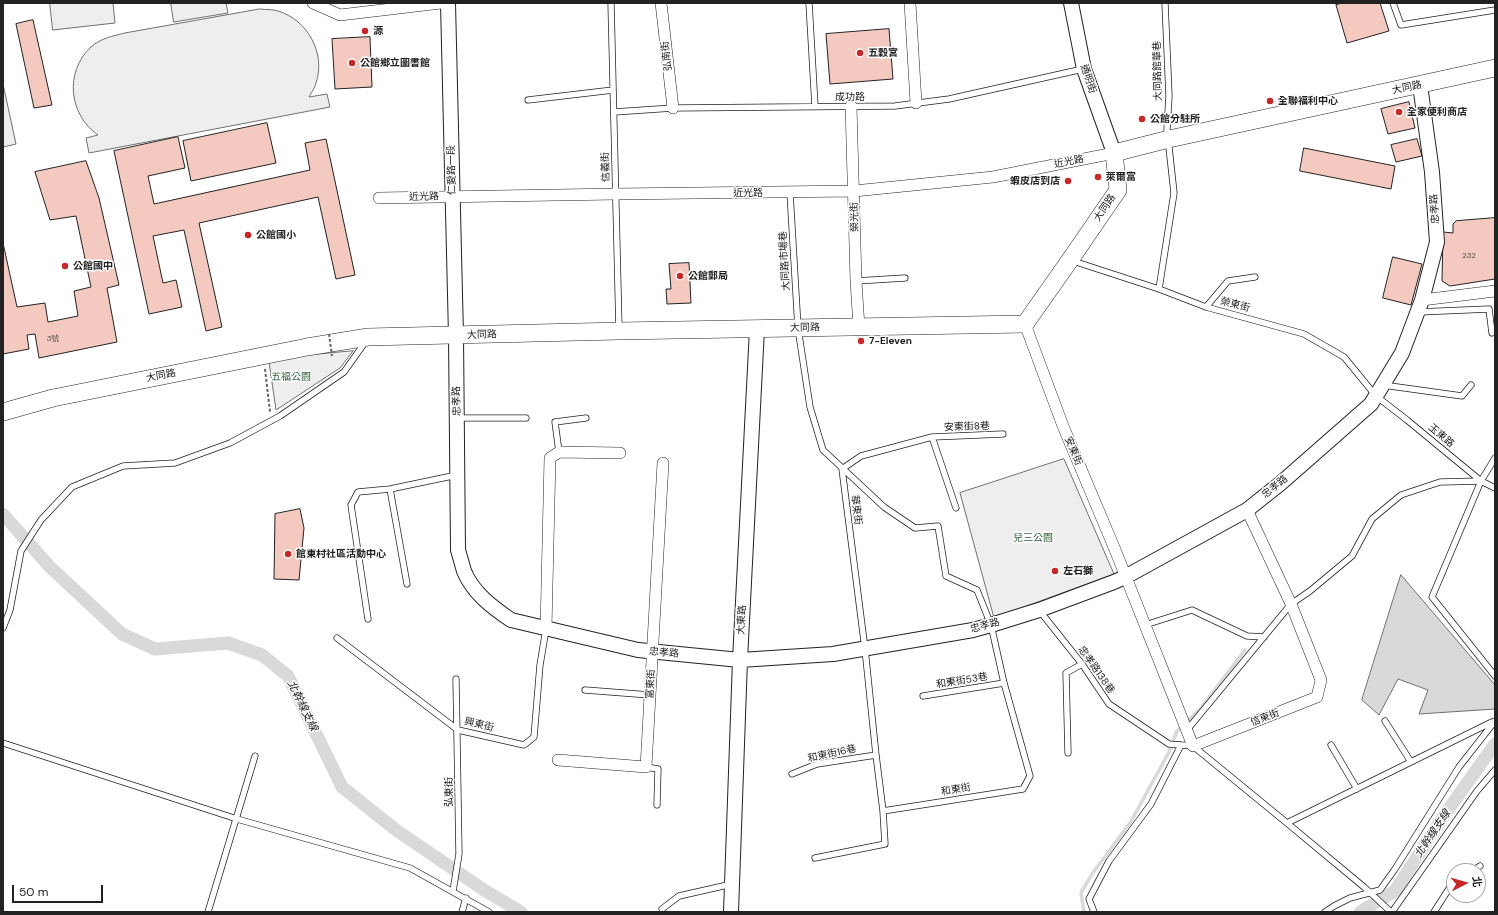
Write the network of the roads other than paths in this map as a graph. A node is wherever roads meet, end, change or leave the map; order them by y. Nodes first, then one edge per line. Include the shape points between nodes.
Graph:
1 (313, 3) edge
2 (441, 3) edge
3 (448, 3) edge
4 (611, 3) edge
5 (661, 3) edge
6 (808, 3) edge
7 (910, 3) edge
8 (1071, 3) edge
9 (1165, 3) edge
10 (1393, 3) edge
11 (1495, 10) edge
12 (1495, 68) edge
13 (1084, 69) junction
14 (1420, 85) junction
15 (613, 90) junction
16 (528, 100) dead end
17 (916, 103) junction
18 (814, 106) junction
19 (851, 106) junction
20 (673, 108) junction
21 (614, 112) junction
22 (1169, 139) junction
23 (1114, 153) junction
24 (854, 191) junction
25 (790, 193) junction
26 (616, 194) junction
27 (452, 197) junction
28 (379, 198) dead end
29 (1070, 260) junction
30 (1255, 277) dead end
31 (905, 278) dead end
32 (856, 281) junction
33 (1159, 289) junction
34 (1495, 291) edge
35 (1420, 306) junction
36 (1206, 307) junction
37 (1025, 324) junction
38 (859, 327) junction
39 (798, 328) junction
40 (757, 329) junction
41 (619, 331) junction
42 (1492, 333) dead end
43 (456, 336) junction
44 (368, 337) junction
45 (1471, 385) dead end
46 (1379, 390) junction
47 (3, 412) edge
48 (457, 418) junction
49 (526, 418) dead end
50 (586, 418) dead end
51 (1003, 434) dead end
52 (932, 437) junction
53 (559, 452) junction
54 (620, 453) dead end
55 (1495, 458) edge
56 (663, 463) dead end
57 (842, 468) junction
58 (457, 475) junction
59 (1481, 481) junction
60 (1495, 488) edge
61 (390, 489) junction
62 (956, 508) dead end
63 (1247, 510) junction
64 (1125, 577) junction
65 (407, 584) dead end
66 (1291, 604) junction
67 (1039, 610) junction
68 (368, 618) dead end
69 (991, 625) junction
70 (1144, 626) junction
71 (3, 628) edge
72 (546, 628) junction
73 (1264, 636) junction
74 (337, 638) dead end
75 (865, 649) junction
76 (653, 652) junction
77 (740, 660) junction
78 (1082, 664) junction
79 (1495, 676) edge
80 (456, 679) dead end
81 (1004, 683) junction
82 (585, 690) dead end
83 (650, 696) junction
84 (923, 696) dead end
85 (1385, 721) dead end
86 (1495, 721) edge
87 (458, 730) junction
88 (1187, 730) junction
89 (3, 743) edge
90 (1181, 745) junction
91 (1331, 745) dead end
92 (1193, 746) junction
93 (1068, 753) dead end
94 (876, 755) junction
95 (255, 756) dead end
96 (558, 760) dead end
97 (1411, 762) junction
98 (646, 767) junction
99 (1495, 770) edge
100 (792, 774) dead end
101 (1357, 789) junction
102 (657, 804) dead end
103 (883, 811) junction
104 (237, 819) junction
105 (1288, 823) junction
106 (815, 858) dead end
107 (732, 884) junction
108 (452, 891) junction
109 (1446, 893) edge
110 (1372, 895) junction
111 (466, 898) junction
112 (662, 909) dead end
113 (208, 912) edge
114 (462, 912) edge
115 (490, 912) edge
116 (731, 912) edge
117 (1094, 912) edge
118 (1325, 912) edge
119 (1391, 912) edge
120 (1434, 912) edge

1 - 2 street via 340,15
3 - 27 street, 仁愛路一段
4 - 15 lane, 信義街
5 - 20 street, 弘南街
6 - 18 lane
7 - 17 street
8 - 13 street, 通明街
9 - 22 lane, 大同路館華巷
10 - 11 lane via 1401,25
12 - 14 main road, 大同路
13 - 17 lane, 成功路 via 949,99
13 - 23 street, 通明街
14 - 22 main road, 大同路
14 - 35 street, 忠孝路 via 1432,172 1437,242
15 - 16 lane
15 - 21 lane, 信義街
17 - 19 lane, 成功路 via 895,106
18 - 19 lane, 成功路
18 - 20 lane, 成功路
19 - 24 street, 榮光街
20 - 21 lane, 成功路
21 - 26 lane, 信義街
22 - 23 main road, 大同路
22 - 33 lane, 大同路館華巷 via 1174,194
23 - 24 street, 近光路 via 993,177
23 - 29 main road, 大同路 via 1118,190
24 - 25 street, 近光路
24 - 32 street, 榮光街
25 - 26 street, 近光路
25 - 39 lane, 大同路市場巷
26 - 27 street, 近光路
26 - 41 lane, 信義街
27 - 28 street, 近光路
27 - 43 street, 仁愛路一段
29 - 33 lane, 榮東街
29 - 37 main road, 大同路
30 - 36 lane via 1228,281
31 - 32 lane
32 - 38 street, 榮光街
33 - 36 lane, 榮東街
34 - 35 street
35 - 42 lane via 1489,309
35 - 46 street, 忠孝路 via 1402,353
36 - 46 lane, 榮東街 via 1304,334 1344,357
37 - 38 main road, 大同路
37 - 64 street, 安東街 via 1063,426
38 - 39 main road, 大同路
39 - 40 main road, 大同路
39 - 57 lane, 大同路市場巷 via 810,407 823,450
40 - 41 main road, 大同路
40 - 77 street, 大東路
41 - 43 main road, 大同路
43 - 44 main road, 大同路
43 - 48 street, 忠孝路
44 - 47 main road, 大同路 via 53,398
44 - 71 lane via 344,372 272,420 230,443 175,463 123,466 72,487 41,520 21,551 10,610
45 - 46 lane via 1462,396
46 - 59 lane, 玉東路 via 1408,420
46 - 63 street, 忠孝路 via 1371,404
48 - 49 lane
48 - 58 street, 忠孝路
50 - 53 lane via 555,422
51 - 52 lane, 安東街8巷
52 - 57 lane via 861,456
52 - 62 lane
53 - 54 street
53 - 72 street via 550,458
55 - 59 lane
56 - 76 street, 富東街
57 - 69 lane, 和東街 via 884,508 915,528 938,526 946,576 977,590
57 - 75 lane, 華東街
58 - 61 lane
58 - 72 street, 忠孝路 via 458,550 464,572 476,592 493,608 511,620
59 - 60 lane, 玉東路
59 - 66 lane via 1440,482 1401,495 1372,519 1352,556
59 - 79 lane via 1432,597
61 - 65 lane
61 - 68 lane via 358,492 351,505
63 - 64 street, 忠孝路
63 - 66 street, 信東街
64 - 67 street, 忠孝路
64 - 70 street
66 - 73 lane
66 - 92 street, 信東街 via 1321,680 1317,697
67 - 69 street, 忠孝路
67 - 78 lane, 忠孝路138巷
69 - 75 street, 忠孝路
69 - 81 lane, 和東街
70 - 73 lane via 1192,610 1247,636
70 - 88 street
72 - 76 street, 忠孝路
72 - 87 lane, 興東街 via 534,737 524,745
73 - 88 lane
74 - 87 lane, 興東街
75 - 77 street, 忠孝路 via 833,654
75 - 94 lane
76 - 77 street, 忠孝路
76 - 83 street, 富東街
77 - 107 street, 大東路
78 - 90 lane, 忠孝路138巷 via 1109,704 1169,744
78 - 93 lane via 1066,673
80 - 87 lane, 弘東街
81 - 84 lane, 和東街53巷
81 - 103 lane, 和東街 via 1030,776 1024,789
82 - 83 lane
83 - 98 street, 富東街
85 - 97 lane
86 - 97 lane
86 - 110 lane via 1459,767 1395,869 1380,890
87 - 108 lane, 弘東街 via 459,854
88 - 92 street
89 - 104 lane
90 - 92 lane, 忠孝路138巷
90 - 117 lane via 1151,804 1109,861 1089,899
91 - 101 lane
92 - 105 lane
94 - 100 lane, 和東街16巷 via 817,764
94 - 103 lane
95 - 104 lane
96 - 98 street
97 - 101 lane
98 - 102 lane via 658,769
99 - 119 lane via 1477,790
101 - 105 lane
103 - 106 lane via 885,844
104 - 108 lane via 410,868
104 - 113 lane
105 - 110 lane
107 - 112 lane via 679,896
107 - 116 street, 大東路
108 - 111 lane
109 - 120 lane
110 - 118 lane via 1350,898
110 - 119 lane
111 - 114 lane
111 - 115 lane

